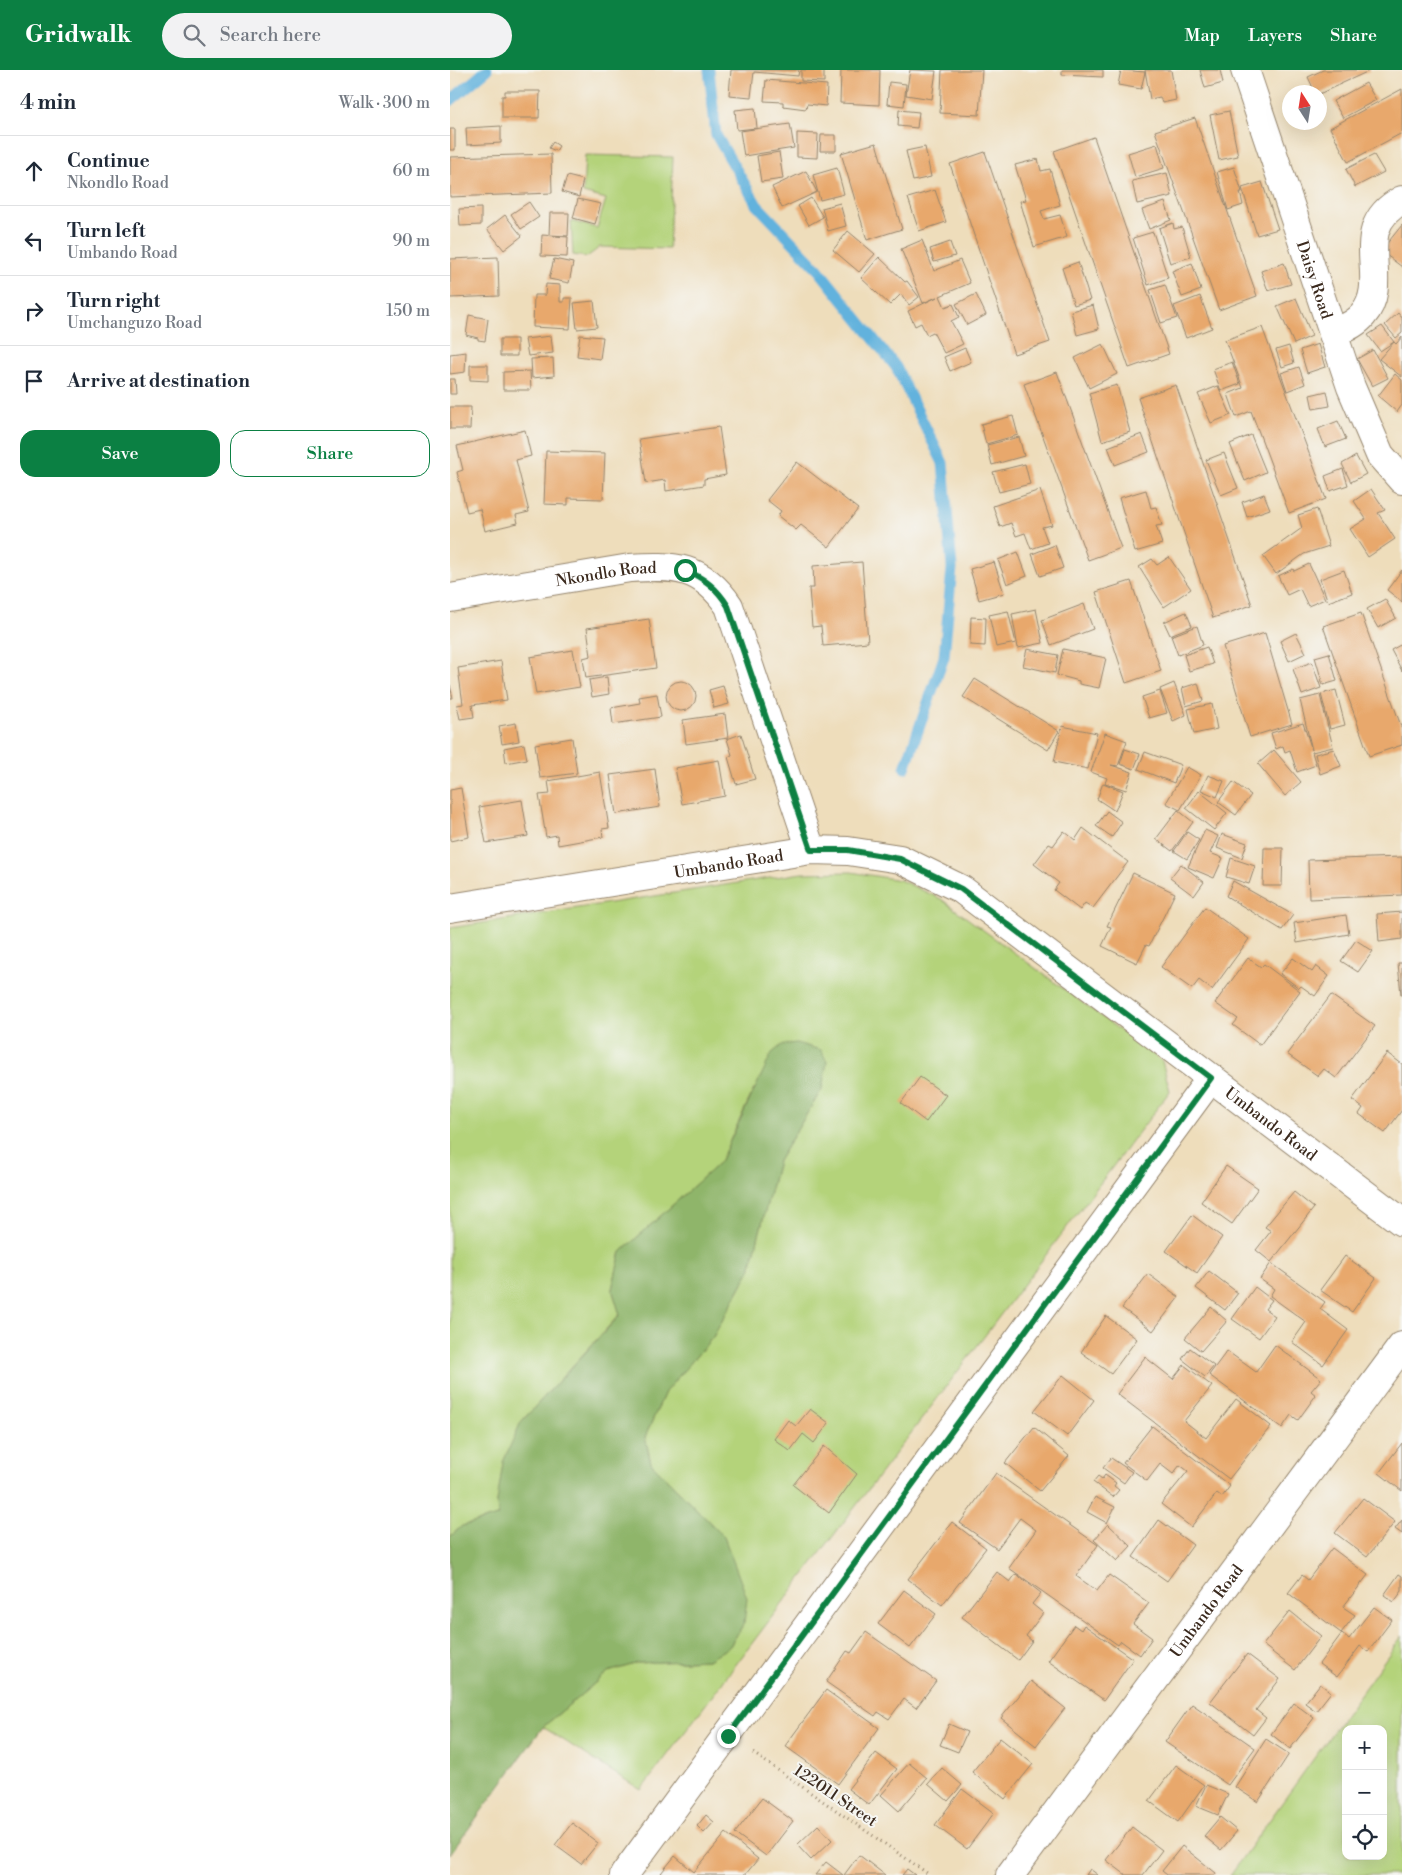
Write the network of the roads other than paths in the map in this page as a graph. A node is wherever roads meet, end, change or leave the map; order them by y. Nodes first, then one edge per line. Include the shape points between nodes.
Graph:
1 (1245, 70) edge
2 (1402, 200) edge
3 (1333, 334) junction
4 (1402, 480) edge
5 (450, 598) edge
6 (811, 850) junction
7 (450, 908) edge
8 (1211, 1078) junction
9 (1402, 1222) edge
10 (1402, 1346) edge
11 (624, 1875) edge
12 (1010, 1875) edge

1 - 3 street, Daisy Road
2 - 3 street via 1392,205 1378,221 1373,234 1372,297 1363,315
3 - 4 street, Daisy Road via 1380,455
5 - 6 street, Nkondlo Road via 630,568 657,566 685,570 702,577 719,592 728,606
6 - 7 street, Umbando Road
6 - 8 street, Umbando Road via 848,850 900,859 961,889
8 - 9 street, Umbando Road
8 - 11 street
10 - 12 street, Umbando Road

